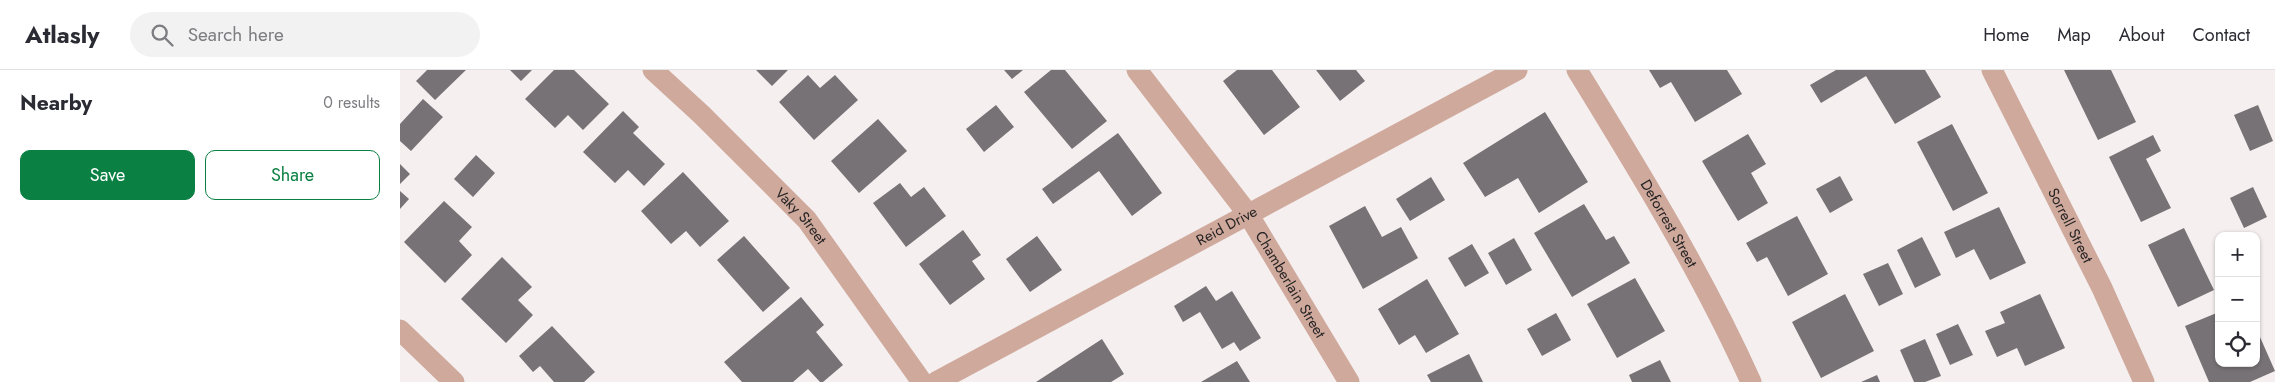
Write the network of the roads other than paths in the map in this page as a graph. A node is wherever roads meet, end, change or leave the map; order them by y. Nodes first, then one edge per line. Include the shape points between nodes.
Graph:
1 (653, 70) edge
2 (1136, 70) edge
3 (1517, 70) edge
4 (1577, 70) edge
5 (1992, 70) edge
6 (1248, 214) junction
7 (400, 330) edge
8 (454, 382) edge
9 (922, 382) edge
10 (936, 382) edge
11 (1349, 382) edge
12 (1751, 382) edge
13 (2144, 382) edge

1 - 9 street, Vaky Street via 702,114 807,220
2 - 6 street, Chamberlain Street
3 - 6 street, Reid Drive
4 - 12 street, Deforrest Street via 1656,200
5 - 13 street, Sorrell Street via 2102,288
6 - 10 street, Reid Drive
6 - 11 street, Chamberlain Street
7 - 8 street

